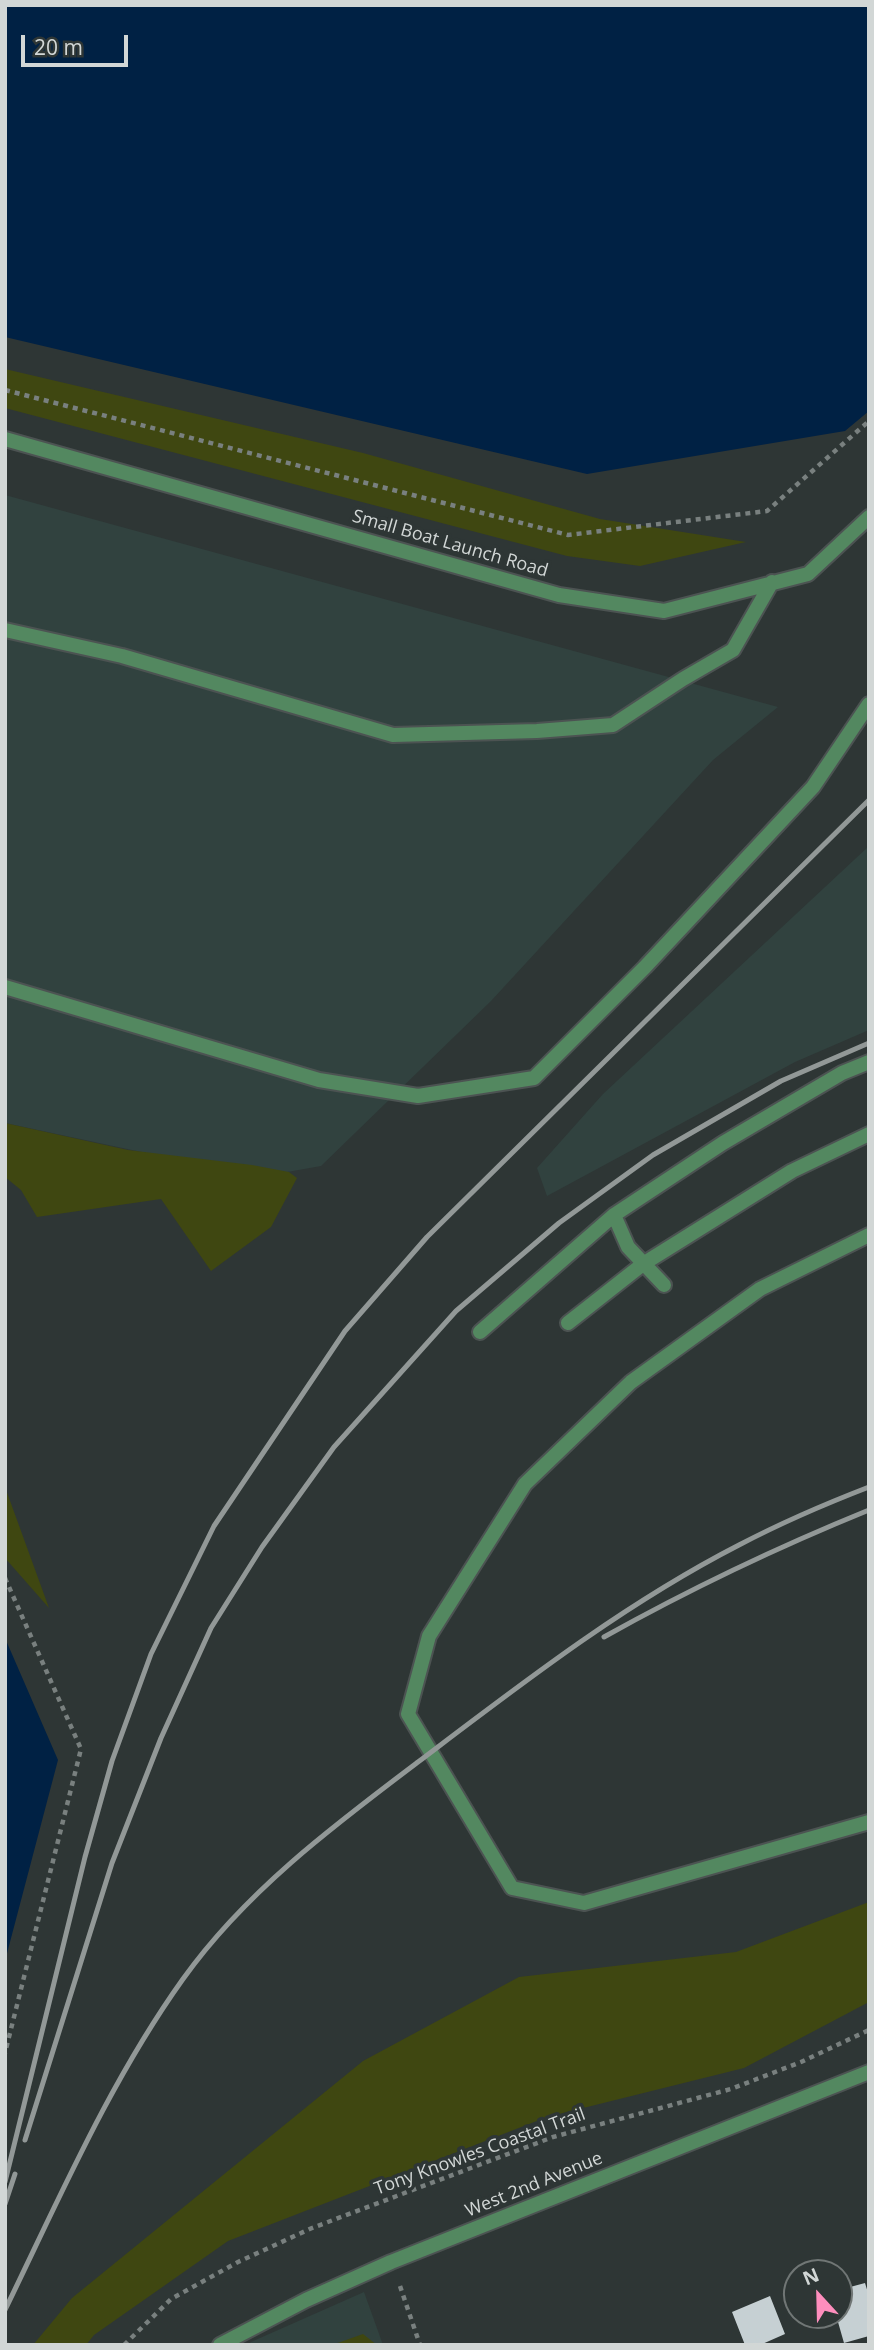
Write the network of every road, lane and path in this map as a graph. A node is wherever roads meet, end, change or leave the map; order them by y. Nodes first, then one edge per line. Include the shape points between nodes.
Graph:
1 (5, 390) edge
2 (869, 421) edge
3 (5, 439) edge
4 (869, 517) edge
5 (772, 582) junction
6 (5, 630) edge
7 (869, 704) edge
8 (5, 987) edge
9 (869, 1062) edge
10 (869, 1134) edge
11 (614, 1214) junction
12 (869, 1235) edge
13 (643, 1264) junction
14 (664, 1285) dead end
15 (568, 1323) dead end
16 (480, 1332) dead end
17 (5, 1578) edge
18 (869, 1822) edge
19 (869, 2031) edge
20 (5, 2053) edge
21 (869, 2072) edge
22 (391, 2262) junction
23 (124, 2345) edge
24 (220, 2345) edge
25 (420, 2345) edge

1 - 2 path via 568,535 767,511
3 - 5 street, Small Boat Launch Road via 559,595 664,611
4 - 5 street, Small Boat Launch Road via 808,574
5 - 6 street via 733,650 613,725 537,731 393,735 122,656
7 - 8 street via 813,787 534,1078 418,1096 319,1080
9 - 11 street via 723,1143
10 - 13 street via 792,1171
11 - 13 street via 628,1247
11 - 16 street
12 - 18 street via 760,1289 631,1382 524,1484 429,1636 408,1714 512,1888 584,1903
13 - 14 street
13 - 15 street
17 - 20 path via 81,1749
19 - 23 path, Tony Knowles Coastal Trail via 731,2089 553,2137 312,2228 238,2262 172,2300
21 - 22 street, West 2nd Avenue
22 - 24 street, West 2nd Avenue
22 - 25 path

